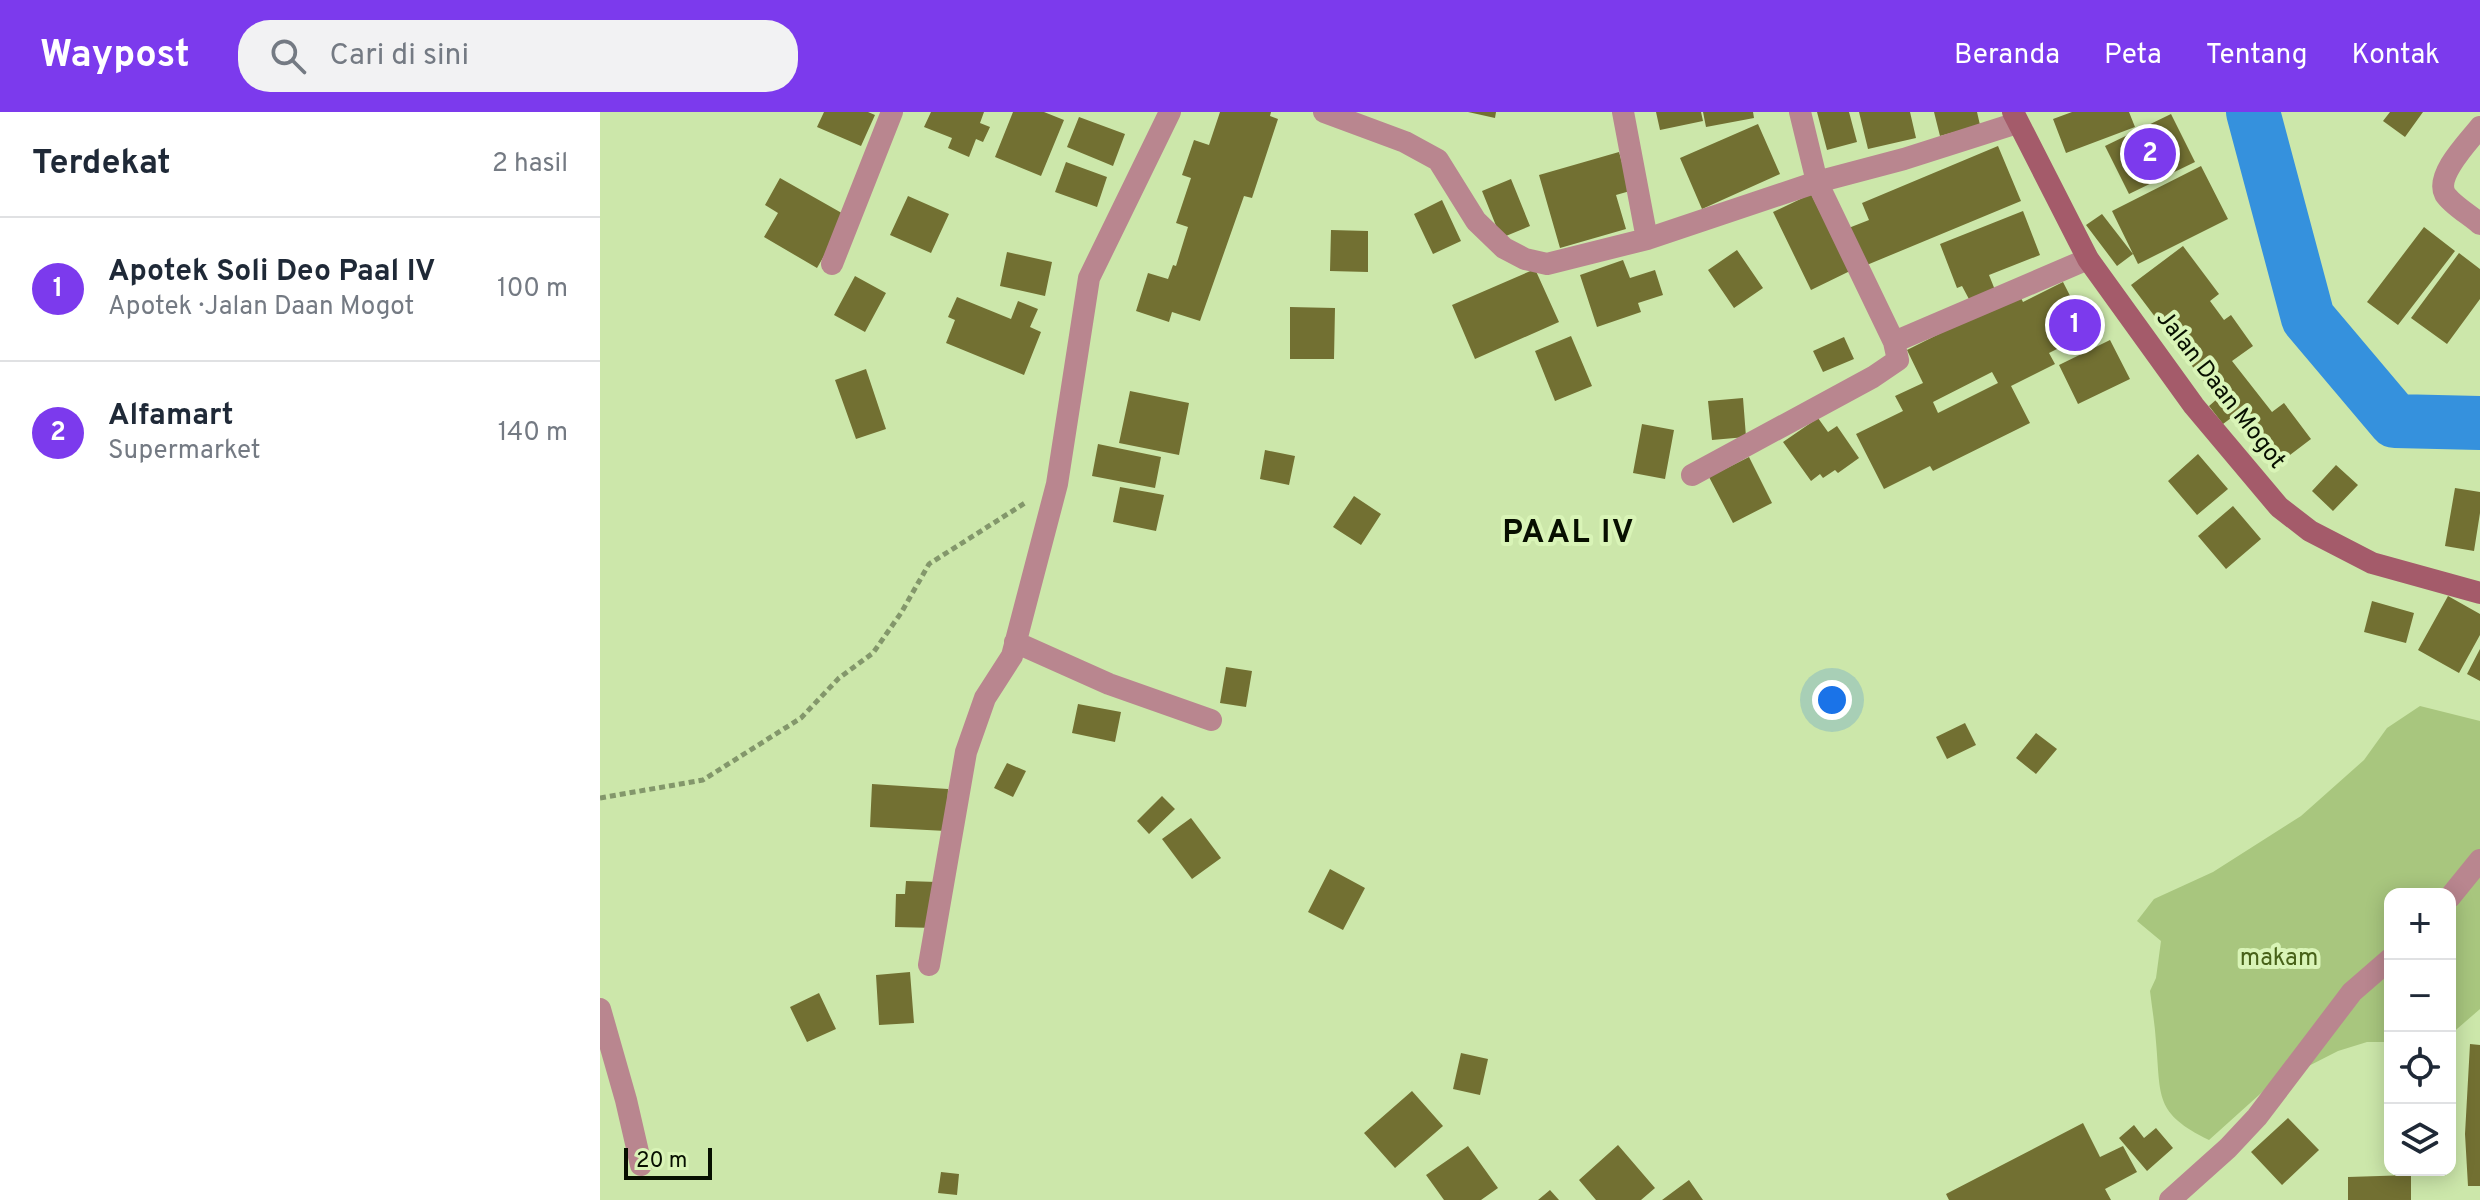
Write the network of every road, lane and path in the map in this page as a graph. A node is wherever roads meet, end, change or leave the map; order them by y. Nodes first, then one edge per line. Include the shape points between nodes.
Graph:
1 (892, 112) edge
2 (1170, 112) edge
3 (1324, 112) edge
4 (1623, 112) edge
5 (1800, 112) edge
6 (2015, 118) edge
7 (2480, 127) edge
8 (1817, 182) junction
9 (2480, 224) edge
10 (1647, 239) junction
11 (2088, 259) junction
12 (832, 264) dead end
13 (1894, 342) junction
14 (1692, 475) dead end
15 (1057, 484) junction
16 (2480, 593) edge
17 (1015, 642) junction
18 (1211, 720) dead end
19 (600, 798) edge
20 (2480, 860) edge
21 (2456, 890) edge
22 (2389, 960) edge
23 (929, 965) dead end
24 (600, 1009) edge
25 (641, 1165) dead end
26 (2170, 1200) edge

1 - 12 street
2 - 15 street via 1089,278
3 - 10 street via 1438,160 1476,221 1504,248 1525,259 1547,264
4 - 10 street
5 - 8 street
6 - 8 street via 1904,159
6 - 11 main road, Jalan Daan Mogot
7 - 9 street via 2445,174 2443,185 2445,194
8 - 10 street
8 - 13 street
11 - 13 street
11 - 16 main road, Jalan Daan Mogot via 2194,406 2279,507 2310,531 2372,563
13 - 14 street via 1898,360 1883,370
15 - 17 street
15 - 19 path via 929,564 873,653 839,678 801,718 703,780
17 - 18 street via 1109,684
17 - 23 street via 985,698 966,752
20 - 21 street
22 - 26 street via 2352,992 2228,1148
24 - 25 street

